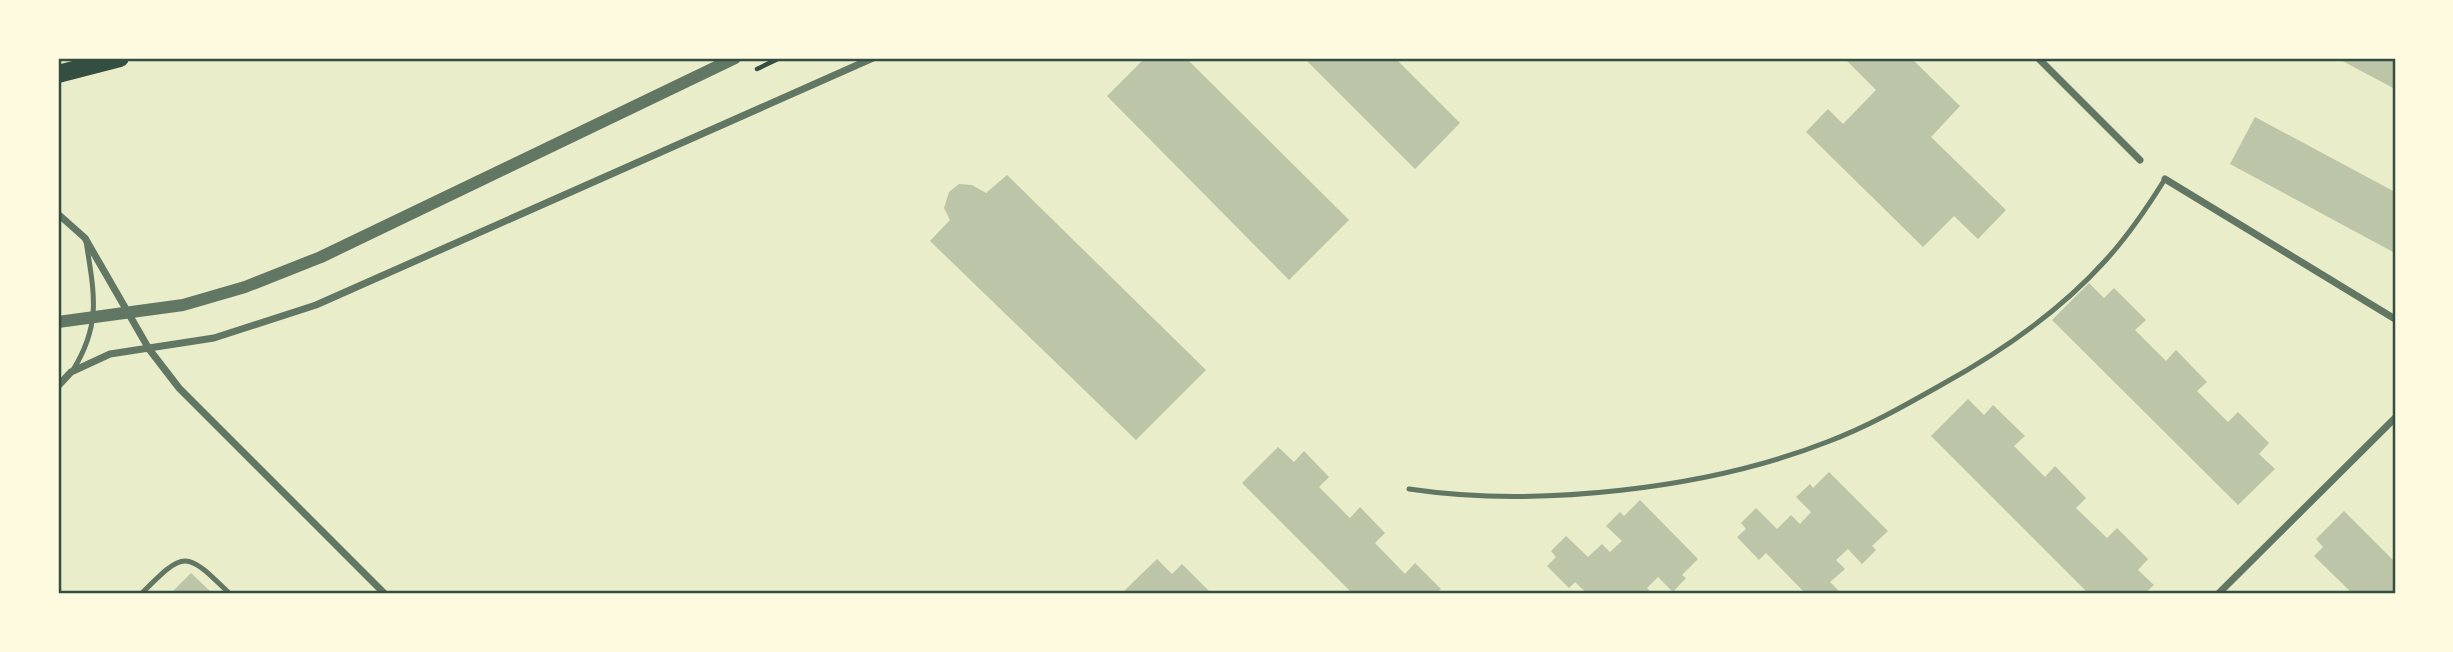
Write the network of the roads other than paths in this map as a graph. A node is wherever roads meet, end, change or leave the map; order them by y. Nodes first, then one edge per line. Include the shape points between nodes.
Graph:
1 (120, 58) edge
2 (735, 58) edge
3 (873, 58) edge
4 (2038, 58) edge
5 (58, 74) edge
6 (2140, 159) dead end
7 (2165, 179) joint
8 (58, 214) edge
9 (85, 238) junction
10 (2395, 319) edge
11 (58, 323) edge
12 (149, 349) junction
13 (71, 372) junction
14 (58, 386) edge
15 (2395, 418) edge
16 (1409, 489) dead end
17 (141, 594) edge
18 (230, 594) edge
19 (385, 594) edge
20 (2218, 594) edge

1 - 5 main road
2 - 11 street via 321,257 245,287 183,305
3 - 12 street via 316,305 214,338
4 - 6 street
7 - 10 street
7 - 16 lane via 2105,261 2034,326 1883,419 1826,443 1702,477 1596,493 1453,496
8 - 9 street
9 - 12 street
9 - 13 lane via 95,298 93,319 89,339
12 - 13 street via 110,354
12 - 19 street via 179,388
13 - 14 street
15 - 20 street
17 - 18 lane via 170,565 186,560 199,564

